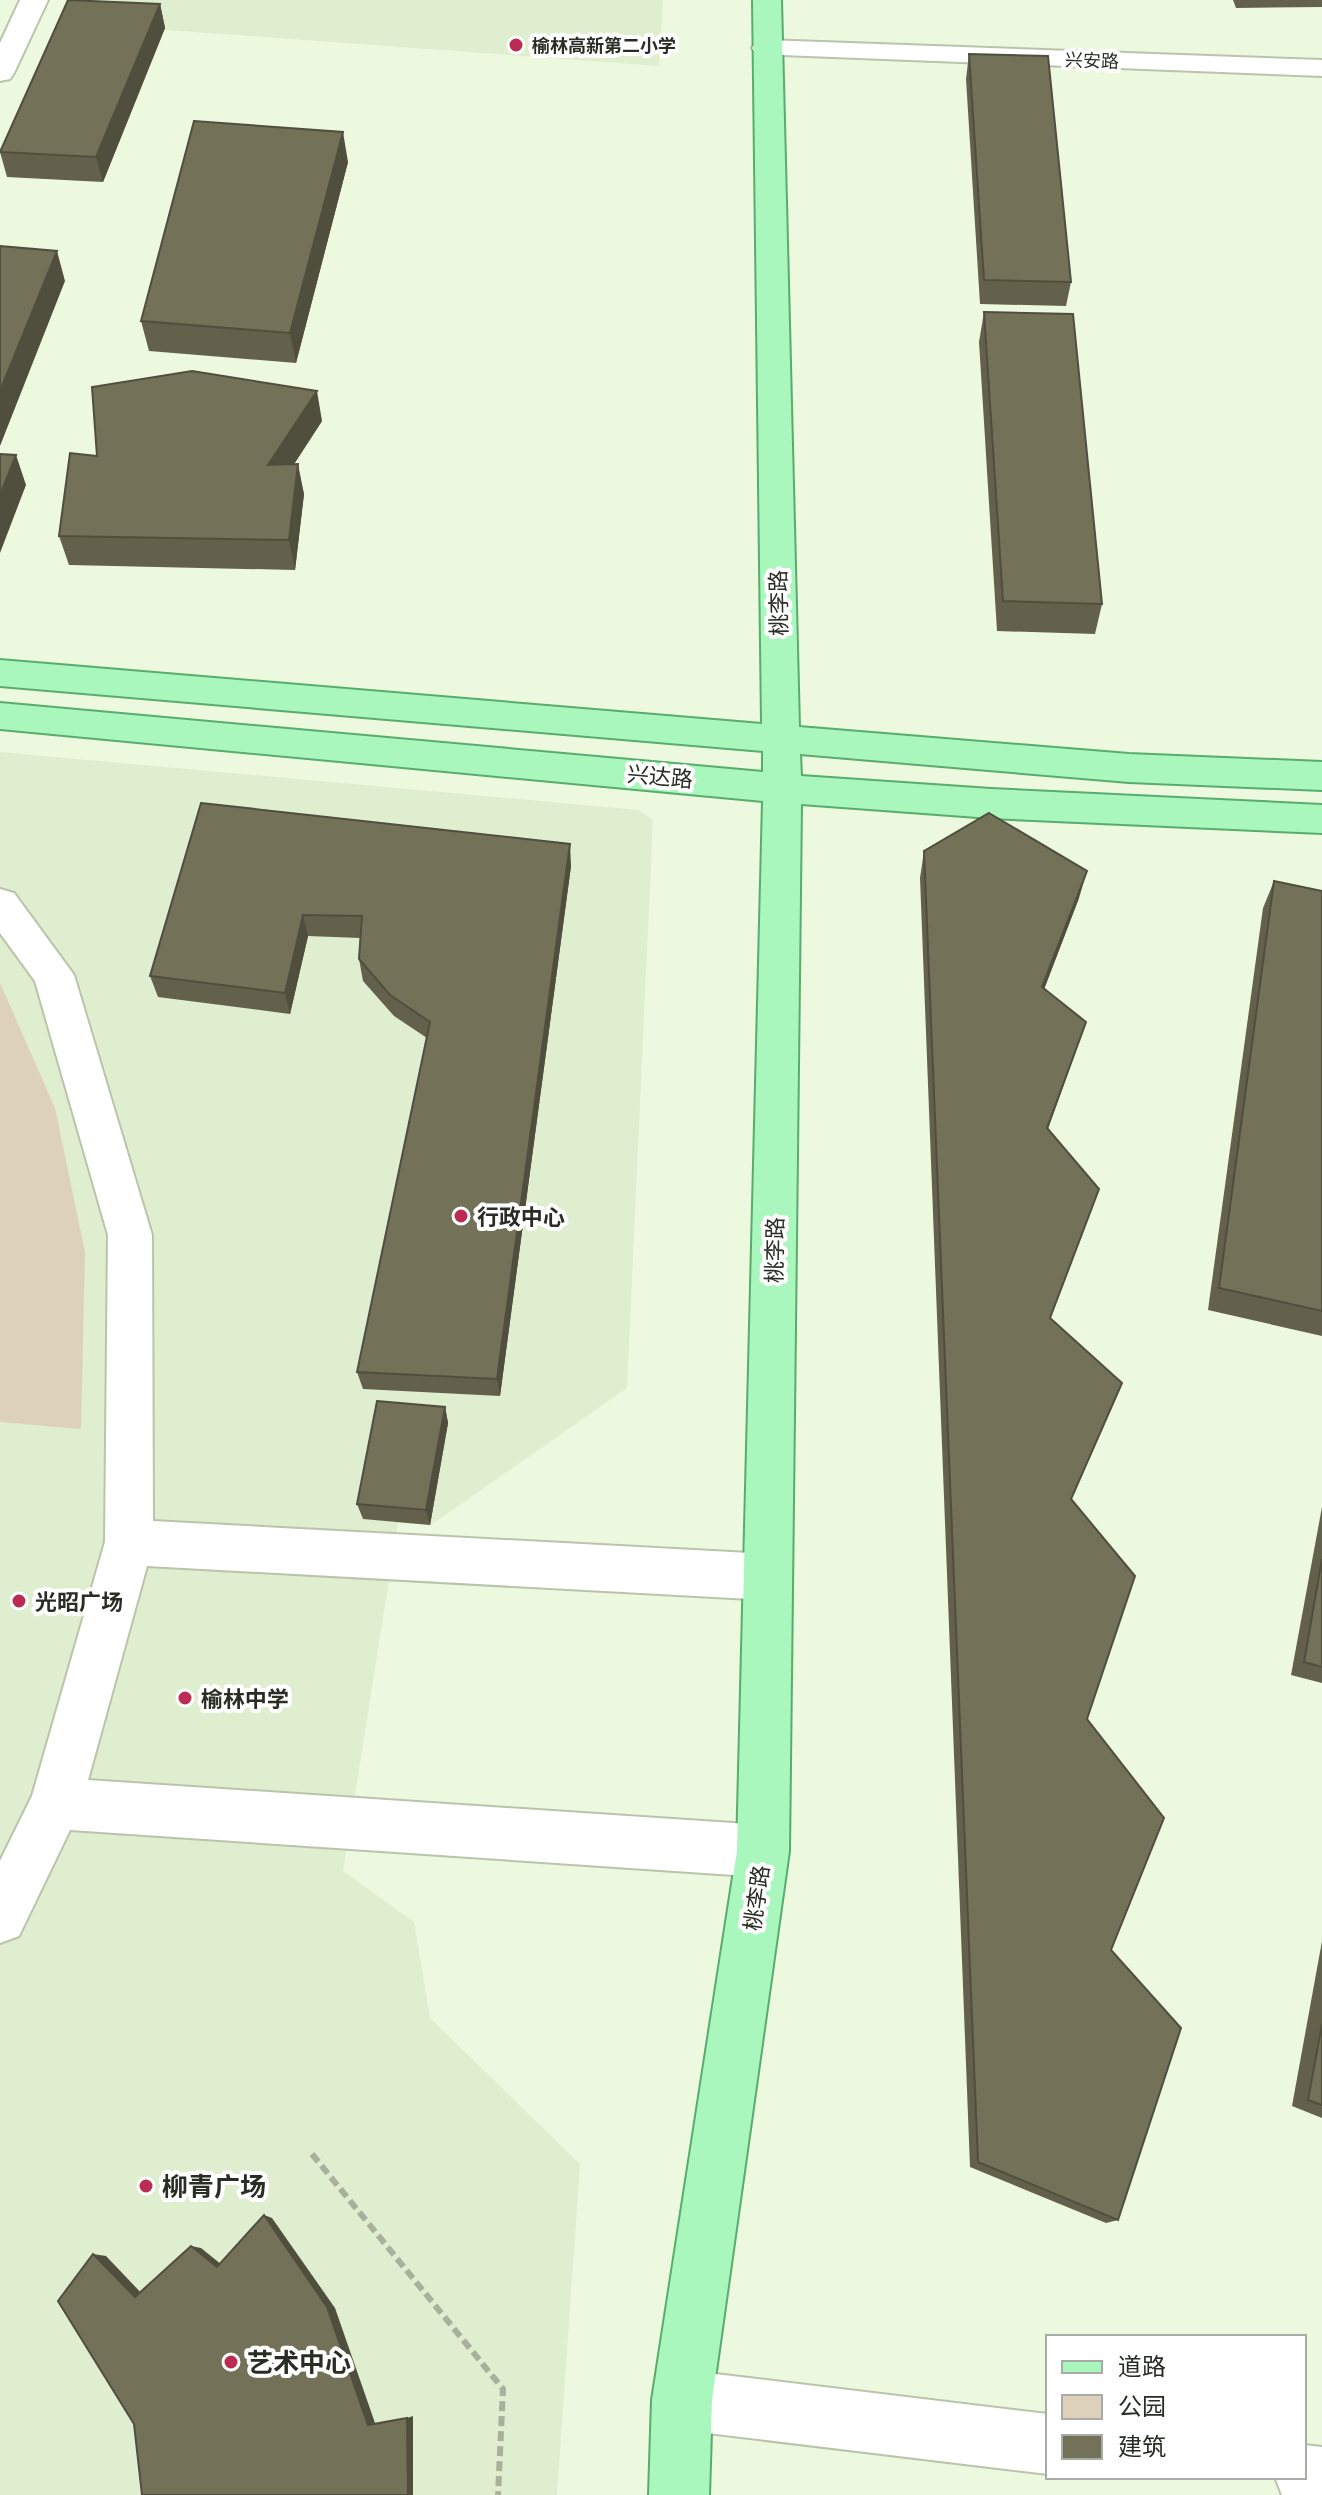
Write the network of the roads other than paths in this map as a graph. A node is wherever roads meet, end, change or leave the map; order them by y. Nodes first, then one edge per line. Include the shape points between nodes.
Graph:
1 (34, 0) edge
2 (767, 0) edge
3 (766, 48) junction
4 (1322, 68) edge
5 (0, 73) edge
6 (0, 673) edge
7 (0, 716) edge
8 (781, 764) junction
9 (1322, 776) edge
10 (1322, 819) edge
11 (0, 904) edge
12 (129, 1542) junction
13 (768, 1577) junction
14 (56, 1803) junction
15 (763, 1851) junction
16 (0, 1917) edge
17 (682, 2400) junction
18 (1046, 2444) edge
19 (679, 2495) edge

1 - 5 street
2 - 3 main road, 桃李路
3 - 4 street, 兴安路
3 - 8 main road, 桃李路
6 - 8 main road, 兴达路
7 - 8 main road, 兴达路
8 - 9 main road, 兴达路
8 - 10 main road, 兴达路 via 1145,814
8 - 13 main road, 桃李路
11 - 12 street via 54,975 130,1235
12 - 13 street
12 - 14 street
13 - 15 main road, 桃李路
14 - 15 street
14 - 16 street
15 - 17 main road, 桃李路
17 - 18 street
17 - 19 main road, 桃李路

